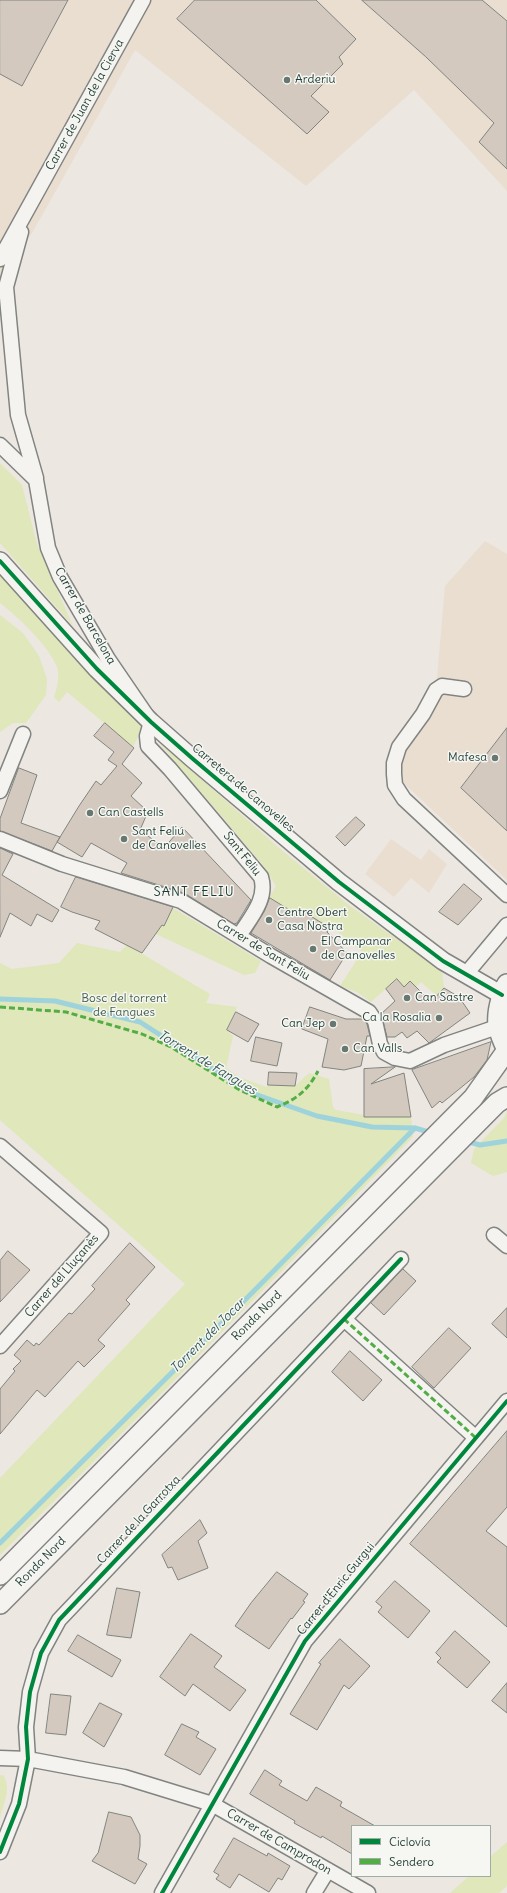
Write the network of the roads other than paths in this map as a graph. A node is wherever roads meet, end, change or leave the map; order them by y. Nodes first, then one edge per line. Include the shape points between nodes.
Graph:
1 (143, 0) edge
2 (28, 211) junction
3 (0, 259) edge
4 (0, 445) edge
5 (36, 480) junction
6 (0, 561) edge
7 (464, 689) dead end
8 (151, 722) junction
9 (23, 734) dead end
10 (0, 791) edge
11 (0, 839) edge
12 (507, 895) edge
13 (507, 926) edge
14 (239, 936) junction
15 (466, 974) junction
16 (505, 989) edge
17 (497, 1027) junction
18 (507, 1050) edge
19 (507, 1097) edge
20 (0, 1146) edge
21 (494, 1235) dead end
22 (507, 1246) edge
23 (401, 1259) dead end
24 (344, 1319) junction
25 (0, 1346) edge
26 (507, 1401) edge
27 (476, 1438) junction
28 (0, 1575) edge
29 (0, 1604) edge
30 (0, 1758) edge
31 (28, 1759) junction
32 (212, 1804) junction
33 (0, 1852) edge
34 (328, 1870) junction
35 (162, 1893) edge
36 (314, 1893) edge
37 (368, 1893) edge

1 - 2 street, Carrer de Juan de la Cierva
2 - 3 street, Carrer de Juan de la Cierva
2 - 5 street, Carrer de Juan de la Cierva via 6,287 18,415
4 - 5 street
5 - 8 street, Carrer de Barcelona via 48,548 60,577 108,659
6 - 8 street, Carretera de Canovelles via 97,669
7 - 12 street via 442,686 436,690 423,714 399,747 394,763 396,785 404,799
8 - 14 street, Sant Feliu via 147,736 148,746 180,780 261,877 264,886 259,904
8 - 15 street, Carretera de Canovelles via 339,882 443,961
9 - 10 street
11 - 14 street, Carrer de Sant Feliu via 62,864 181,901
13 - 15 street
14 - 17 street, Carrer de Sant Feliu via 369,1012 375,1021 384,1052 395,1058 410,1061 444,1045
15 - 16 street, Carretera de Canovelles
16 - 17 main road via 498,1011
17 - 18 main road
18 - 28 main road, Ronda Nord via 473,1098
19 - 29 main road, Ronda Nord via 456,1144
20 - 25 street, Carrer del Lluçanès via 101,1233
21 - 22 street
23 - 24 street, Carrer de la Garrotxa
24 - 27 street
24 - 31 street, Carrer de la Garrotxa via 59,1620 41,1653 30,1692 26,1727
26 - 27 street, Carrer d'Enric Gurgui
27 - 32 street, Carrer d'Enric Gurgui via 305,1641
30 - 31 street, Carrer de Camprodon
31 - 32 street, Carrer de Camprodon via 124,1777
31 - 33 street, Carrer de la Garrotxa via 19,1804
32 - 34 street, Carrer de Camprodon
32 - 35 street, Carrer d'Enric Gurgui
34 - 36 street
34 - 37 street, Carrer de Camprodon

